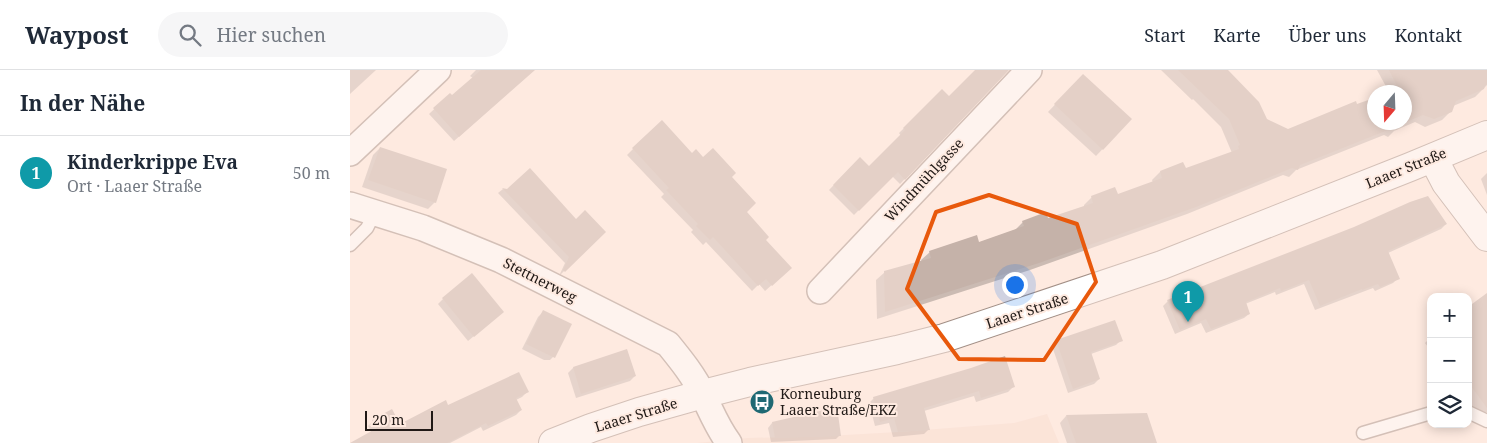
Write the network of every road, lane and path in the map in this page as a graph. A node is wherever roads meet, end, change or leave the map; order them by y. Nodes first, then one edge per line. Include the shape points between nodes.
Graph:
1 (438, 70) edge
2 (1029, 70) edge
3 (1487, 135) edge
4 (350, 153) edge
5 (1433, 158) junction
6 (350, 205) edge
7 (375, 212) junction
8 (1487, 237) edge
9 (350, 245) edge
10 (820, 291) dead end
11 (703, 394) junction
12 (1427, 414) edge
13 (1472, 414) edge
14 (1487, 421) edge
15 (1363, 434) dead end
16 (554, 443) edge
17 (729, 443) edge

1 - 4 street
2 - 10 street, Windmühlgasse
3 - 5 street, Laaer Straße
5 - 8 street via 1446,183
5 - 11 street, Laaer Straße via 1162,264 944,338
6 - 7 street, Stettnerweg
7 - 9 lane via 367,228
7 - 11 street, Stettnerweg via 501,260 668,344
11 - 16 street, Laaer Straße via 639,412
11 - 17 street, Stettnerweg
12 - 15 lane
13 - 14 lane

